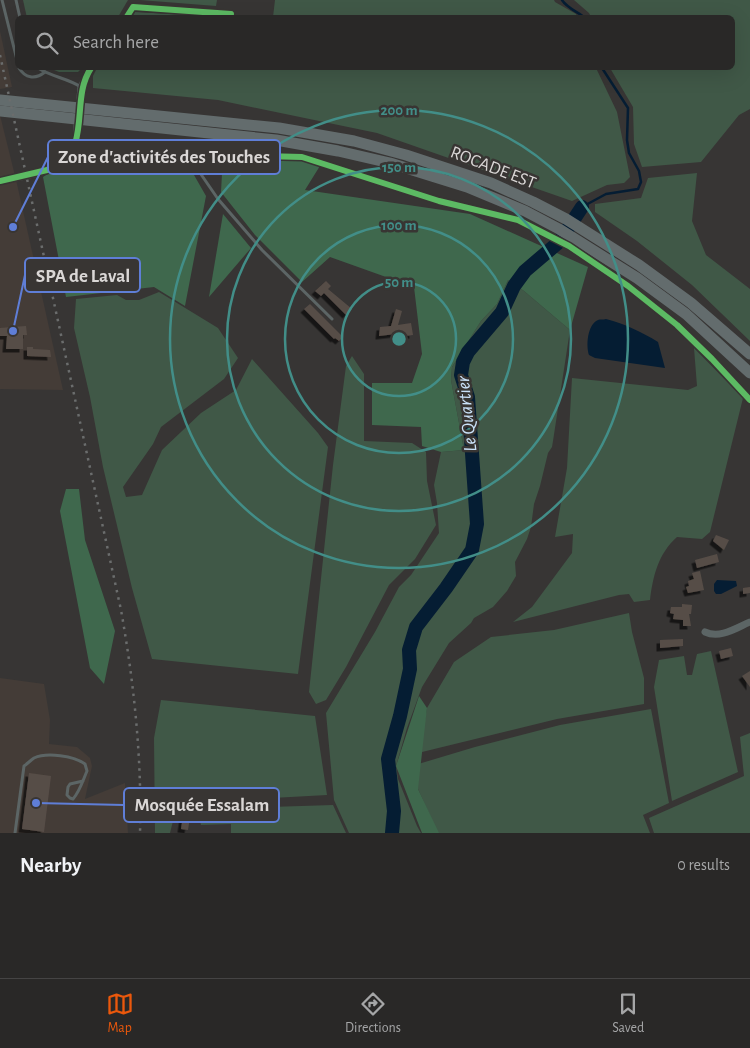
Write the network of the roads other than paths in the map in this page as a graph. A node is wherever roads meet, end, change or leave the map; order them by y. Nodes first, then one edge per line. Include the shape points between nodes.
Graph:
1 (2, 0) edge
2 (16, 0) edge
3 (134, 3) edge
4 (231, 14) dead end
5 (19, 15) edge
6 (128, 15) edge
7 (15, 56) edge
8 (21, 70) edge
9 (42, 70) edge
10 (90, 70) edge
11 (45, 72) junction
12 (82, 87) junction
13 (80, 98) dead end
14 (0, 107) edge
15 (77, 126) dead end
16 (75, 144) junction
17 (0, 182) edge
18 (332, 319) dead end
19 (750, 354) edge
20 (750, 373) edge
21 (750, 622) edge
22 (705, 632) dead end
23 (83, 781) junction
24 (15, 833) edge

1 - 7 lane
2 - 5 lane
3 - 4 street
3 - 6 street
8 - 11 lane via 32,78
9 - 11 lane
10 - 12 street
11 - 12 lane
12 - 13 street
14 - 19 main road, ROCADE EST via 17,101 279,128 354,141 406,155 491,183 579,226 691,303
14 - 20 main road, ROCADE EST via 20,113 276,140 390,163 467,187 559,229 637,278 686,314
15 - 16 street
16 - 17 street via 70,154 54,167
16 - 18 lane via 165,147 186,158 262,250
21 - 22 street via 719,635
23 - 23 lane via 70,784 67,795 70,798 76,796
23 - 24 lane via 87,767 73,758 58,755 35,758 24,766

